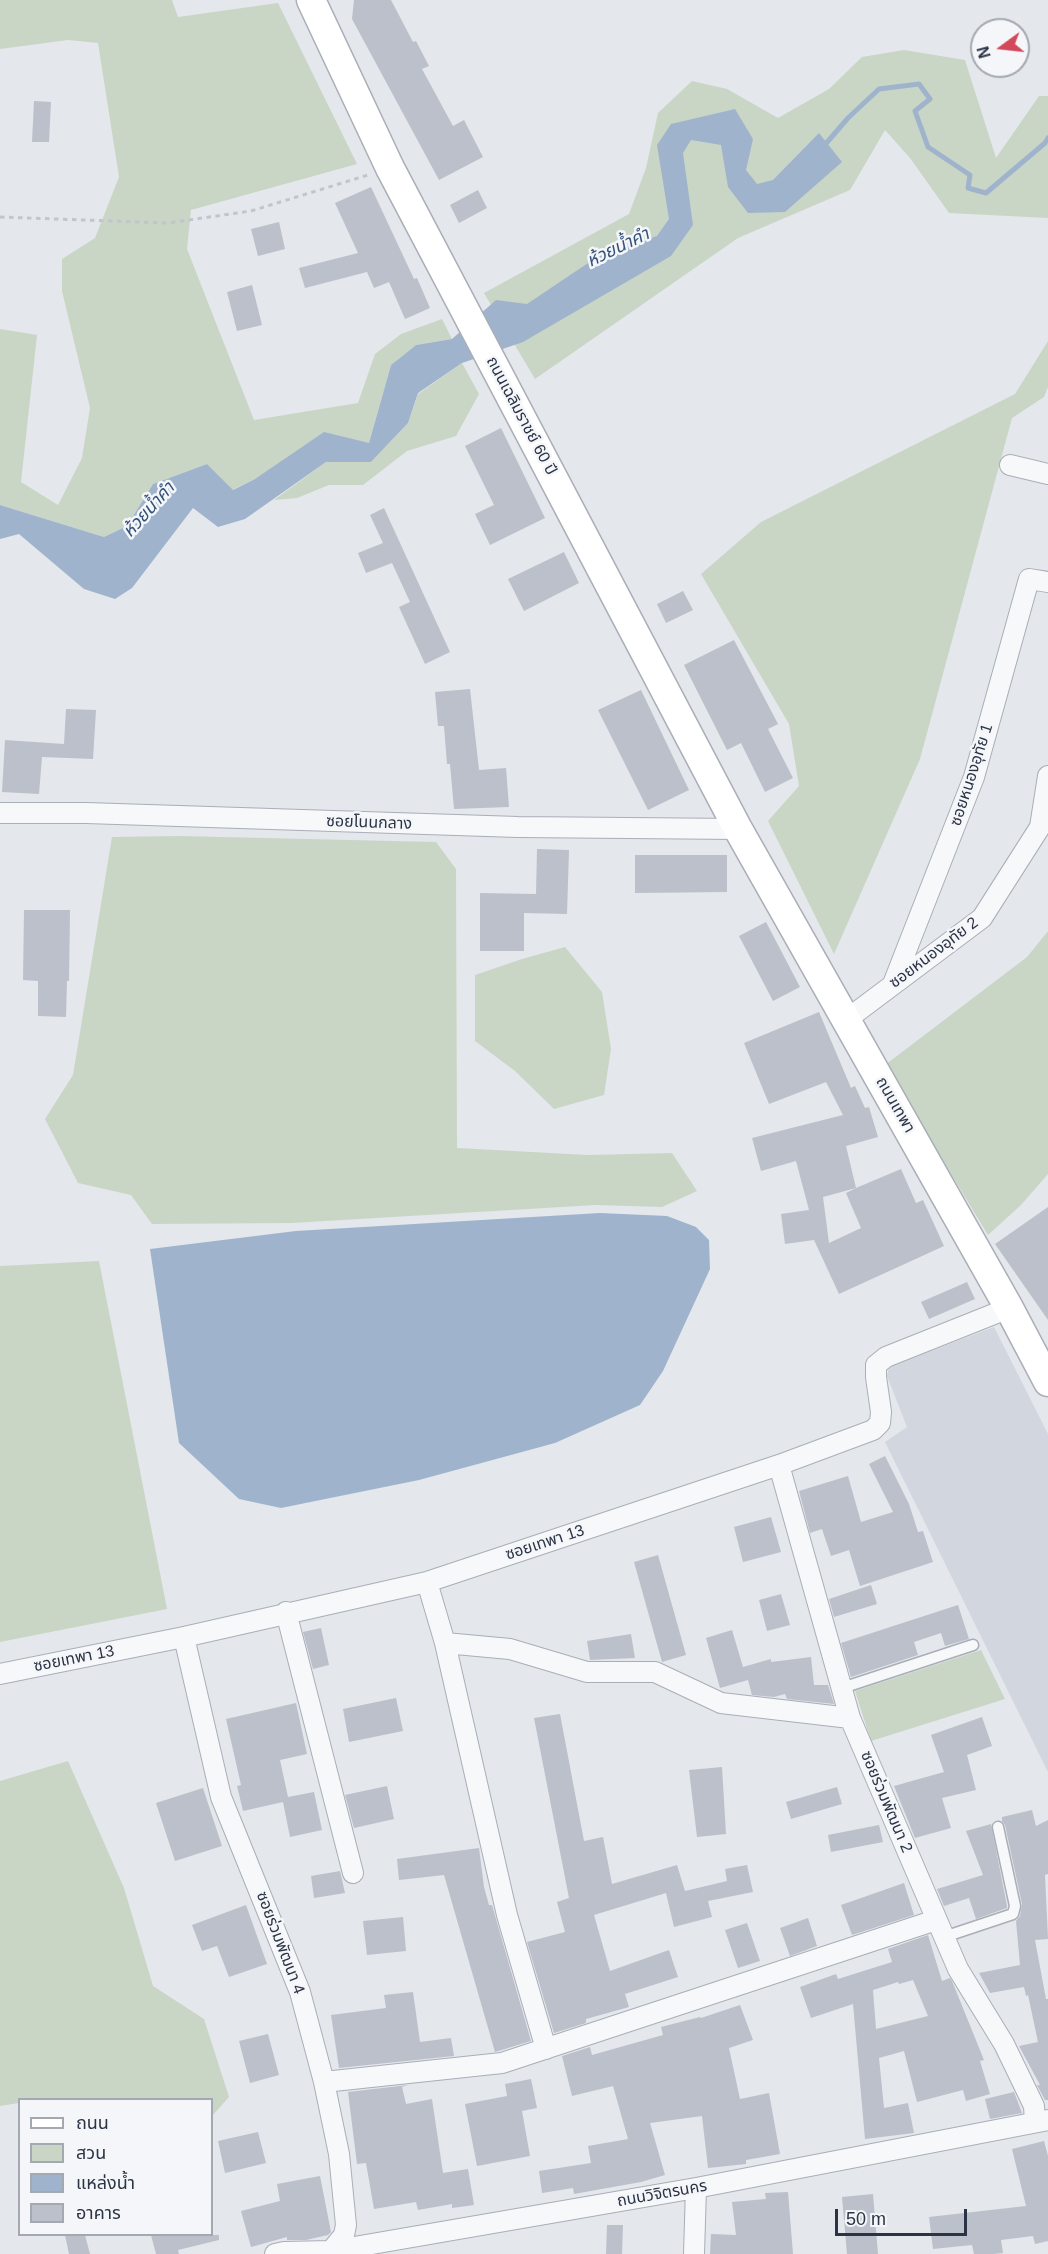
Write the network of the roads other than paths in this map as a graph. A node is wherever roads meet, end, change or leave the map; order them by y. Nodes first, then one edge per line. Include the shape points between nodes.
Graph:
1 (311, 0) edge
2 (1010, 465) dead end
3 (1048, 474) edge
4 (1048, 582) edge
5 (1048, 776) edge
6 (0, 813) edge
7 (1044, 827) edge
8 (738, 829) junction
9 (893, 984) junction
10 (846, 1020) junction
11 (1010, 1308) junction
12 (1045, 1367) edge
13 (779, 1465) junction
14 (427, 1582) junction
15 (286, 1612) junction
16 (184, 1637) junction
17 (445, 1643) junction
18 (973, 1645) dead end
19 (0, 1674) edge
20 (842, 1688) junction
21 (850, 1718) junction
22 (998, 1827) dead end
23 (353, 1872) dead end
24 (940, 1928) junction
25 (546, 2049) junction
26 (324, 2082) junction
27 (1042, 2121) edge
28 (696, 2188) junction
29 (331, 2252) edge
30 (275, 2254) edge
31 (693, 2254) edge

1 - 8 street, ถนนเฉลิมราชย์ 60 ปี via 390,168
2 - 3 street
4 - 9 street, ซอยหนองอุทัย 1 via 1029,579 974,777
5 - 7 street, ซอยหนองอุทัย 2
6 - 8 street, ซอยโนนกลาง
7 - 9 street, ซอยหนองอุทัย 2 via 982,918
8 - 10 street, ถนนเทพา
9 - 10 street, ซอยหนองอุทัย 2
10 - 11 street, ถนนเทพา via 885,1076
11 - 12 street, ถนนเทพา
11 - 13 street, ซอยเทพา 13 via 886,1357 876,1365 880,1423 873,1430
13 - 14 street, ซอยเทพา 13
13 - 20 street, ซอยร่วมพัฒนา 2
14 - 15 street, ซอยเทพา 13
14 - 17 street
15 - 16 street, ซอยเทพา 13
15 - 23 street
16 - 19 street, ซอยเทพา 13
16 - 26 street, ซอยร่วมพัฒนา 4 via 221,1797 300,1992
17 - 21 street via 510,1649 586,1672 655,1672 721,1704
17 - 25 street via 507,1915
18 - 20 lane
20 - 21 street, ซอยร่วมพัฒนา 2
21 - 24 street, ซอยร่วมพัฒนา 2
22 - 24 lane via 1015,1906 1013,1914
24 - 25 street
24 - 27 street, ซอยร่วมพัฒนา 2 via 958,1969 1004,2044
25 - 26 street via 502,2063
26 - 29 street, ซอยร่วมพัฒนา 4 via 339,2154 346,2225 344,2235
27 - 28 street, ถนนวิจิตรนคร
28 - 29 street, ถนนวิจิตรนคร
28 - 31 street
29 - 30 street, ถนนวิจิตรนคร

